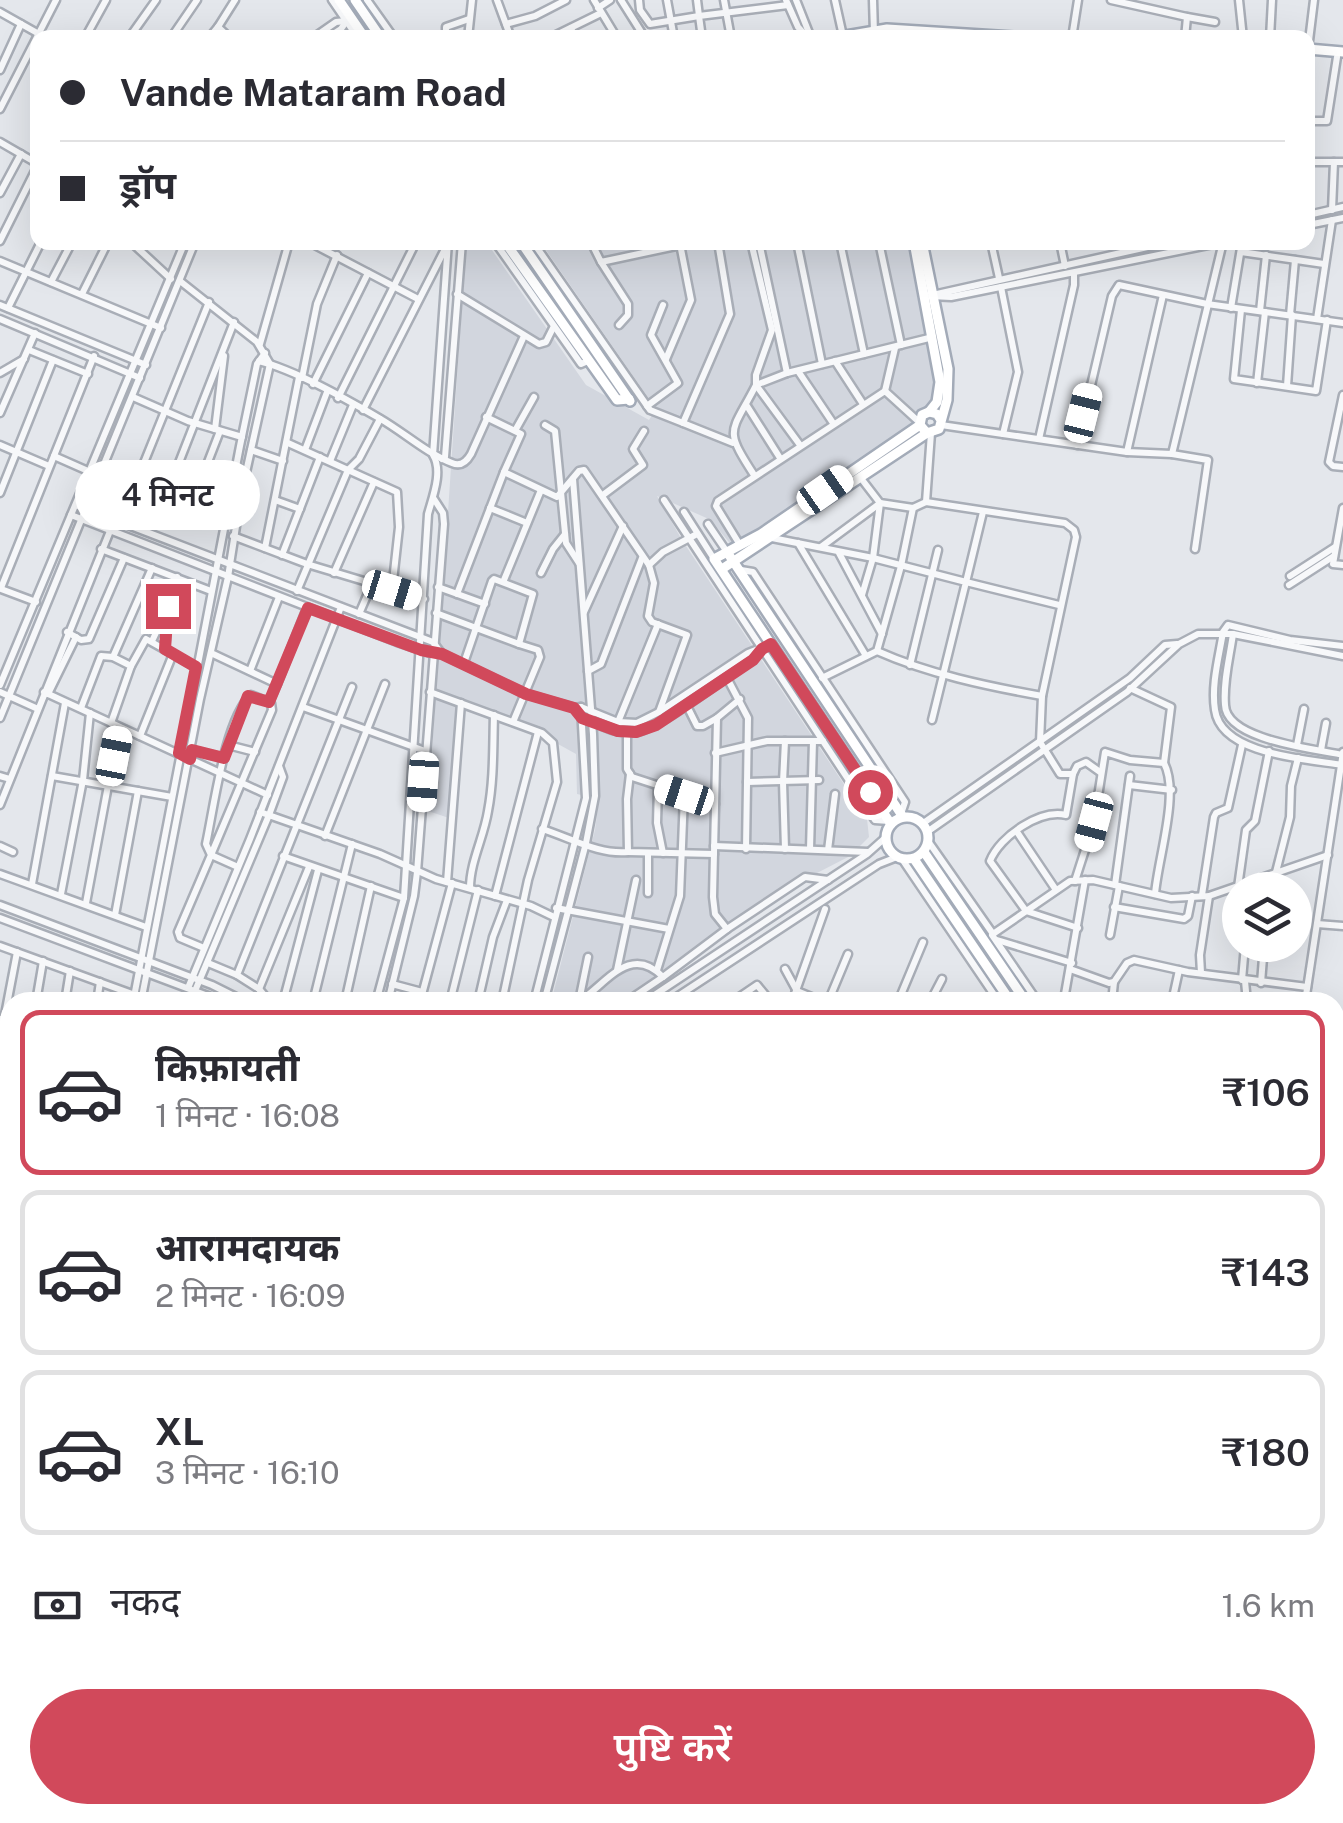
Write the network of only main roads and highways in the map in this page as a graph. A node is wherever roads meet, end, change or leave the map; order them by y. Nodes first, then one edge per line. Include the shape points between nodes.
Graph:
1 (336, 0) edge
2 (355, 0) edge
3 (356, 30) edge
4 (376, 30) edge
5 (1315, 52) edge
6 (1341, 55) edge
7 (511, 250) edge
8 (527, 250) edge
9 (916, 250) edge
10 (923, 250) edge
11 (928, 296) junction
12 (929, 412) junction
13 (941, 422) junction
14 (924, 428) junction
15 (727, 552) junction
16 (737, 566) junction
17 (722, 570) junction
18 (902, 816) junction
19 (890, 822) junction
20 (924, 852) junction
21 (904, 858) junction
22 (1004, 992) edge
23 (1021, 992) edge

1 - 3 main road
2 - 4 main road
5 - 6 main road
7 - 8 main road via 617,400 634,400
9 - 11 main road
10 - 11 main road
11 - 12 main road via 940,382
11 - 13 main road via 950,384
12 - 13 main road
12 - 14 main road via 922,415
13 - 14 main road
14 - 15 main road
14 - 16 main road
15 - 16 main road
15 - 17 main road via 714,559
16 - 17 main road
16 - 18 main road
17 - 19 main road via 766,646
18 - 19 main road
18 - 20 main road via 926,832
19 - 21 main road via 888,849
20 - 21 main road
20 - 23 main road via 992,938
21 - 22 main road

